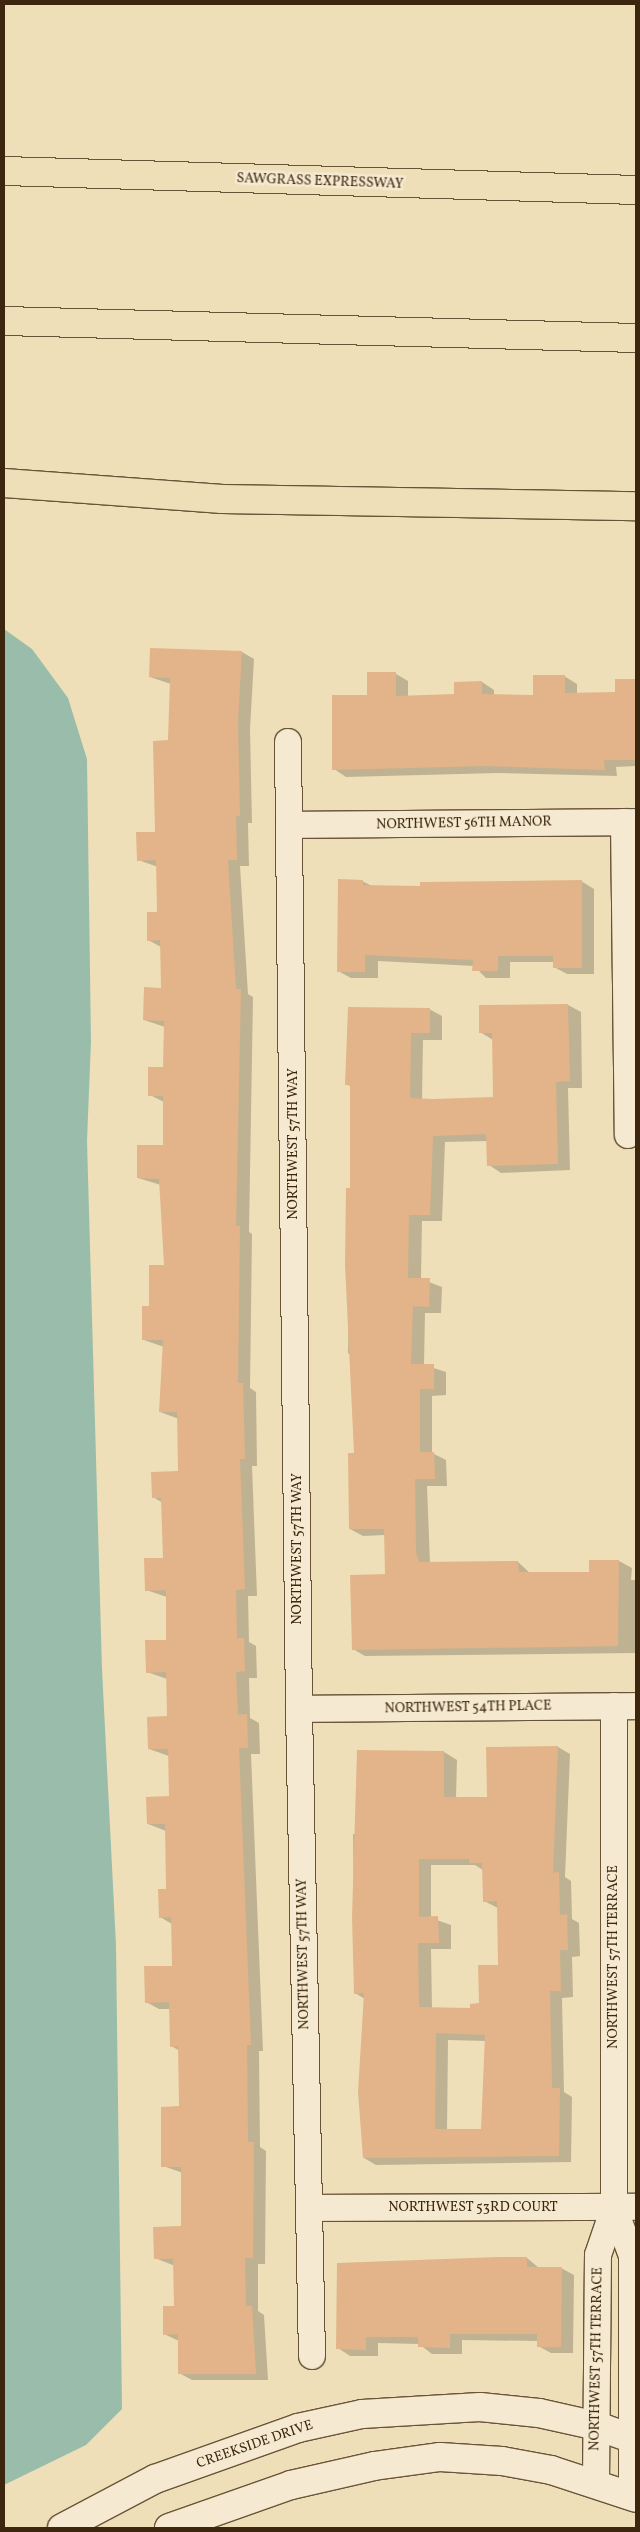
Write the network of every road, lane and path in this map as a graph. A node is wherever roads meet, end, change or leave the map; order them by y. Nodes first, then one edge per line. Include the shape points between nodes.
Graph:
1 (4, 171) edge
2 (636, 190) edge
3 (4, 321) edge
4 (636, 338) edge
5 (4, 483) edge
6 (636, 506) edge
7 (288, 742) dead end
8 (630, 822) edge
9 (292, 825) junction
10 (628, 1135) dead end
11 (625, 1706) edge
12 (299, 1710) junction
13 (625, 2207) edge
14 (310, 2208) junction
15 (312, 2356) dead end
16 (597, 2426) junction
17 (634, 2439) edge
18 (596, 2483) junction
19 (634, 2497) edge
20 (62, 2528) edge
21 (169, 2528) edge

1 - 2 highway, SAWGRASS EXPRESSWAY
3 - 4 highway
5 - 6 highway via 222,499
7 - 9 street, NORTHWEST 57TH WAY
8 - 9 street, NORTHWEST 56TH MANOR
8 - 10 street
9 - 12 street, NORTHWEST 57TH WAY
11 - 12 street, NORTHWEST 54TH PLACE
11 - 13 street, NORTHWEST 57TH TERRACE
12 - 14 street, NORTHWEST 57TH WAY
13 - 14 street, NORTHWEST 53RD COURT
13 - 16 street, NORTHWEST 57TH TERRACE via 598,2255
13 - 17 street, NORTHWEST 57TH TERRACE via 632,2256
14 - 15 street, NORTHWEST 57TH WAY
16 - 17 street, CREEKSIDE DRIVE
16 - 18 street, NORTHWEST 57TH TERRACE
16 - 20 street, CREEKSIDE DRIVE via 480,2407 362,2414 298,2428 155,2480
17 - 19 street, NORTHWEST 57TH TERRACE
18 - 19 street
18 - 21 street via 502,2461 440,2457 374,2466 291,2485

